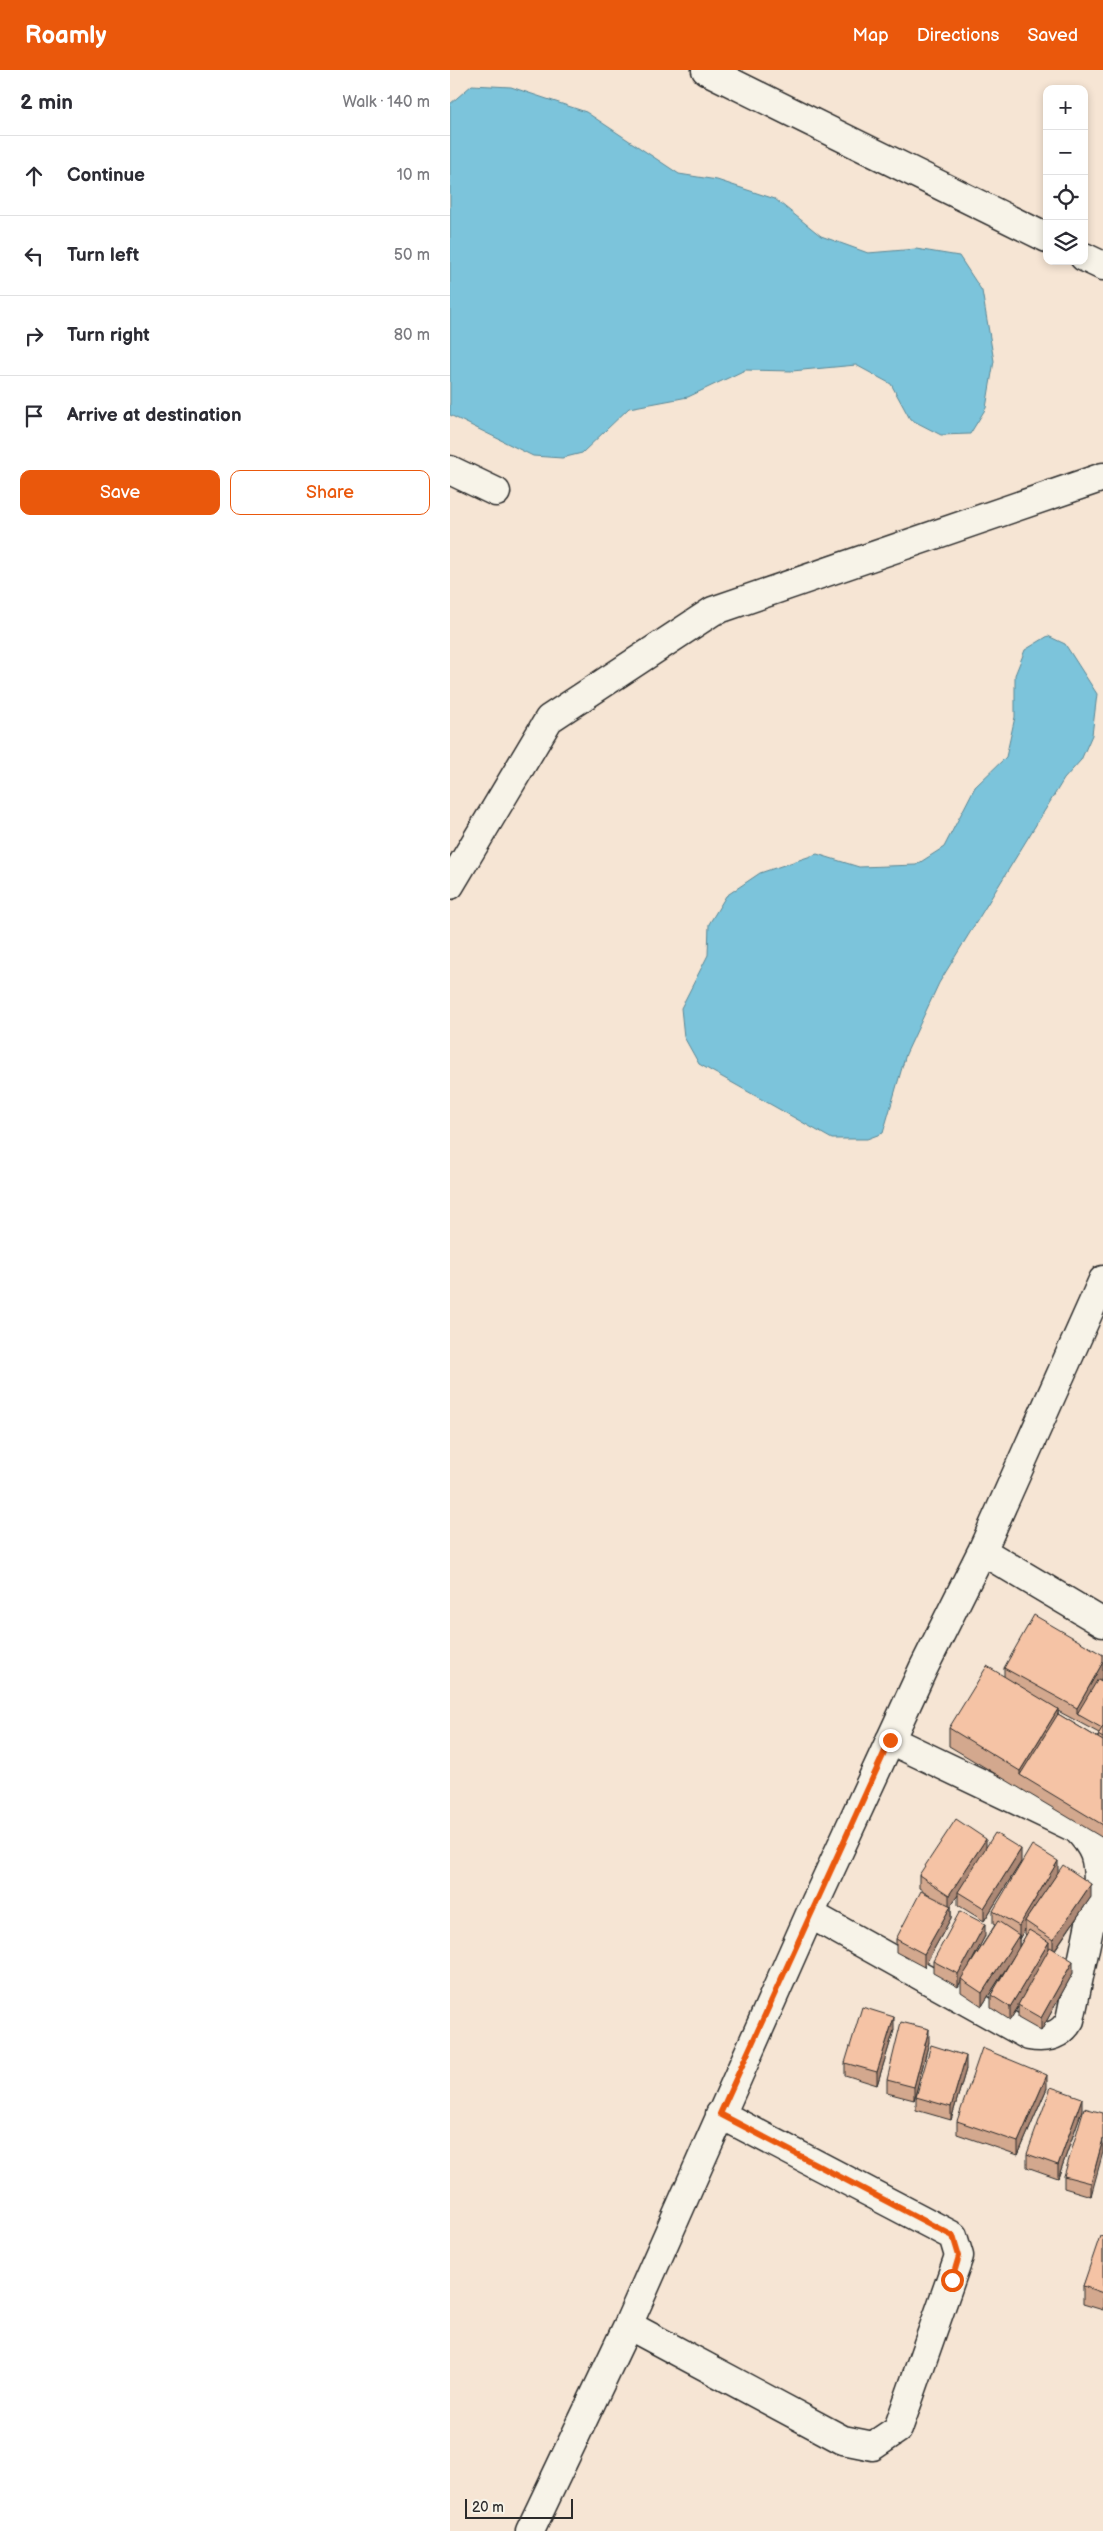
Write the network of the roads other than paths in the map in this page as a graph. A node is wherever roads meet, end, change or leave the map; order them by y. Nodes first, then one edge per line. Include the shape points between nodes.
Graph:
1 (706, 70) edge
2 (1043, 236) edge
3 (1088, 259) edge
4 (1103, 266) edge
5 (450, 470) edge
6 (1103, 477) edge
7 (496, 492) dead end
8 (450, 885) edge
9 (1103, 1280) edge
10 (982, 1552) junction
11 (1103, 1623) edge
12 (890, 1740) junction
13 (810, 1914) junction
14 (720, 2114) junction
15 (628, 2325) junction
16 (530, 2531) edge

1 - 2 street
3 - 4 street
5 - 7 street
6 - 8 street via 713,611 549,719
9 - 10 street
10 - 11 street
10 - 12 street
12 - 13 street
12 - 13 street via 1076,1829 1090,1844 1098,1862 1098,1884 1070,2020 1066,2027 1051,2037 1029,2036
13 - 14 street
14 - 15 street
14 - 15 street via 953,2236 959,2256 898,2429 873,2446 843,2440
15 - 16 street

